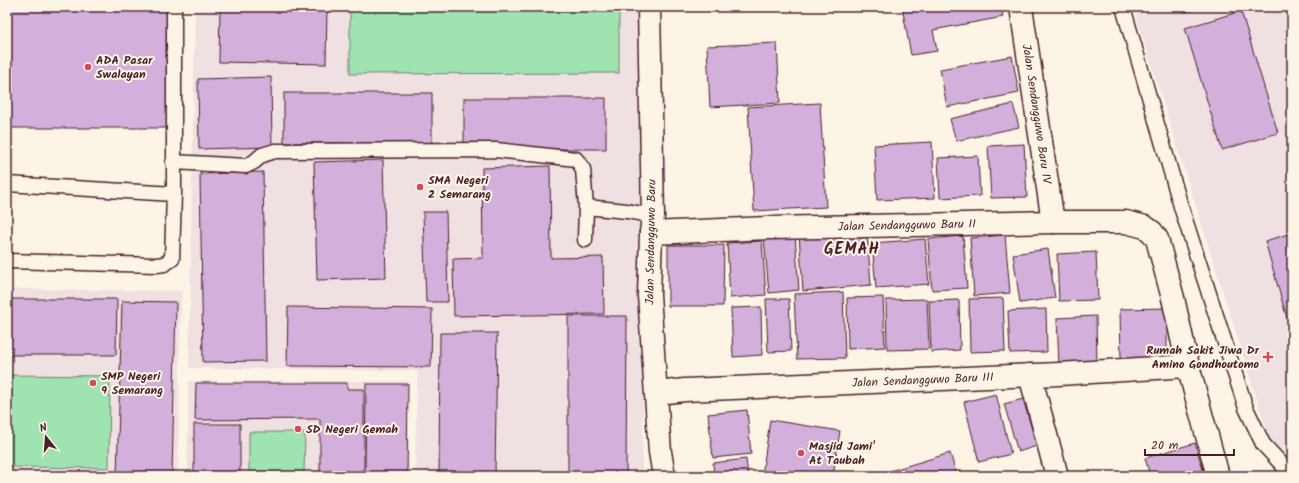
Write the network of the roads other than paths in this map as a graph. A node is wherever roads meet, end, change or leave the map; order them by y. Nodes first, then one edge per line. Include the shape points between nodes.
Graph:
1 (174, 7) edge
2 (649, 7) edge
3 (1021, 7) edge
4 (1123, 7) edge
5 (174, 162) junction
6 (7, 184) edge
7 (174, 194) junction
8 (586, 207) junction
9 (1053, 222) junction
10 (652, 225) junction
11 (585, 240) dead end
12 (7, 261) edge
13 (1188, 366) junction
14 (1030, 375) junction
15 (657, 393) junction
16 (664, 476) edge
17 (1057, 476) edge
18 (1218, 476) edge
19 (1290, 476) edge

1 - 5 lane
2 - 10 street, Jalan Sendangguwo Baru
3 - 9 street, Jalan Sendangguwo Baru IV
4 - 19 lane via 1182,210 1246,408 1263,444
5 - 7 lane
5 - 8 lane via 246,166 262,155 275,151 496,150 576,159 583,168
6 - 7 lane
7 - 12 lane via 172,259 164,264 157,266
8 - 10 lane via 627,211
8 - 11 lane
9 - 10 street, Jalan Sendangguwo Baru II via 769,228
9 - 13 street, Jalan Sendangguwo Baru II via 1126,222 1145,227 1152,232 1157,239 1173,298
10 - 15 street, Jalan Sendangguwo Baru via 650,302
13 - 14 street, Jalan Sendangguwo Baru III
13 - 18 street
14 - 15 street, Jalan Sendangguwo Baru III
14 - 17 street
15 - 16 street, Jalan Sendangguwo Baru

